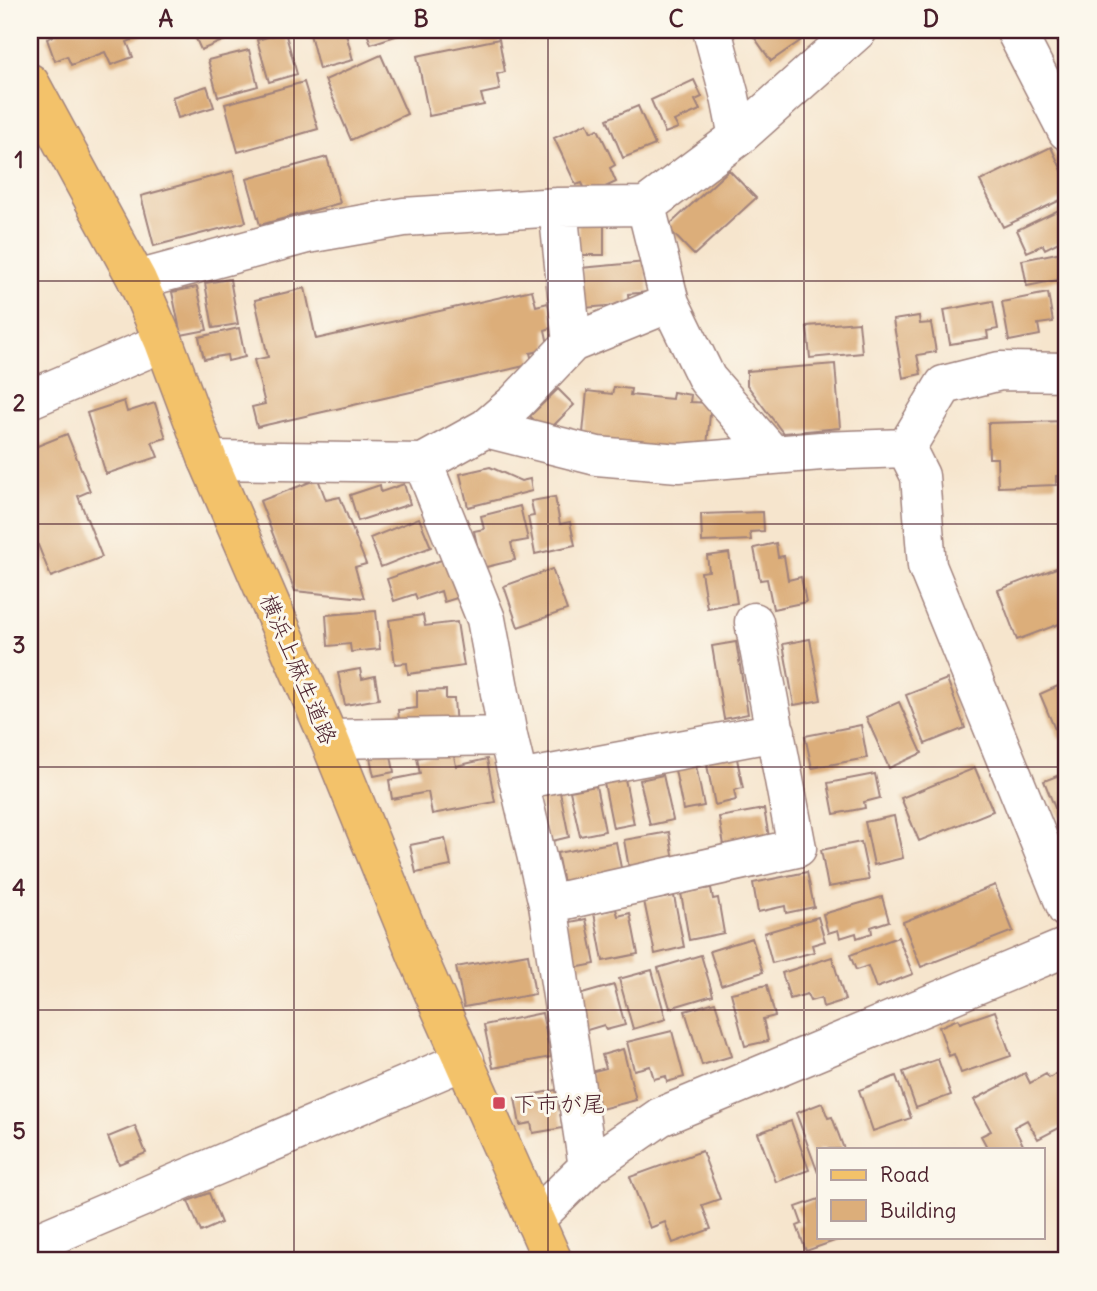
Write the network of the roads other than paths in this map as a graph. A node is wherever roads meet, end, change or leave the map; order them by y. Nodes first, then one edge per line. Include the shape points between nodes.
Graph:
1 (712, 30) edge
2 (858, 30) edge
3 (1015, 30) edge
4 (30, 83) edge
5 (1067, 131) edge
6 (738, 137) junction
7 (646, 206) junction
8 (558, 207) junction
9 (137, 280) junction
10 (670, 303) junction
11 (164, 342) junction
12 (572, 343) junction
13 (1067, 372) edge
14 (30, 399) edge
15 (486, 428) junction
16 (906, 448) junction
17 (773, 455) junction
18 (208, 460) junction
19 (424, 463) junction
20 (754, 622) dead end
21 (776, 732) junction
22 (508, 736) junction
23 (329, 739) junction
24 (519, 780) junction
25 (548, 904) junction
26 (1067, 909) edge
27 (1067, 947) edge
28 (465, 1060) junction
29 (588, 1167) junction
30 (534, 1220) junction
31 (30, 1245) edge
32 (553, 1261) edge

1 - 6 street
2 - 6 street
3 - 5 street
4 - 9 main road, 横浜上麻生道路
6 - 7 street
7 - 8 street
7 - 10 street
8 - 9 street via 392,219 307,234
8 - 12 street
9 - 11 main road, 横浜上麻生道路
10 - 12 street
10 - 17 street via 707,379
11 - 14 street
11 - 18 main road, 横浜上麻生道路
12 - 15 street
13 - 16 street via 1000,371 944,386
15 - 17 street via 597,456 679,463
15 - 19 street
16 - 17 street
16 - 26 street via 920,476 927,566
18 - 19 street
18 - 23 main road, 横浜上麻生道路
19 - 22 street via 486,619
20 - 21 street
21 - 24 street
21 - 25 street via 797,848
22 - 23 street
22 - 24 street
23 - 28 main road, 横浜上麻生道路
24 - 25 street
25 - 29 street
27 - 29 street via 660,1117
28 - 30 main road, 横浜上麻生道路
28 - 31 street
29 - 30 street
30 - 32 main road, 横浜上麻生道路

